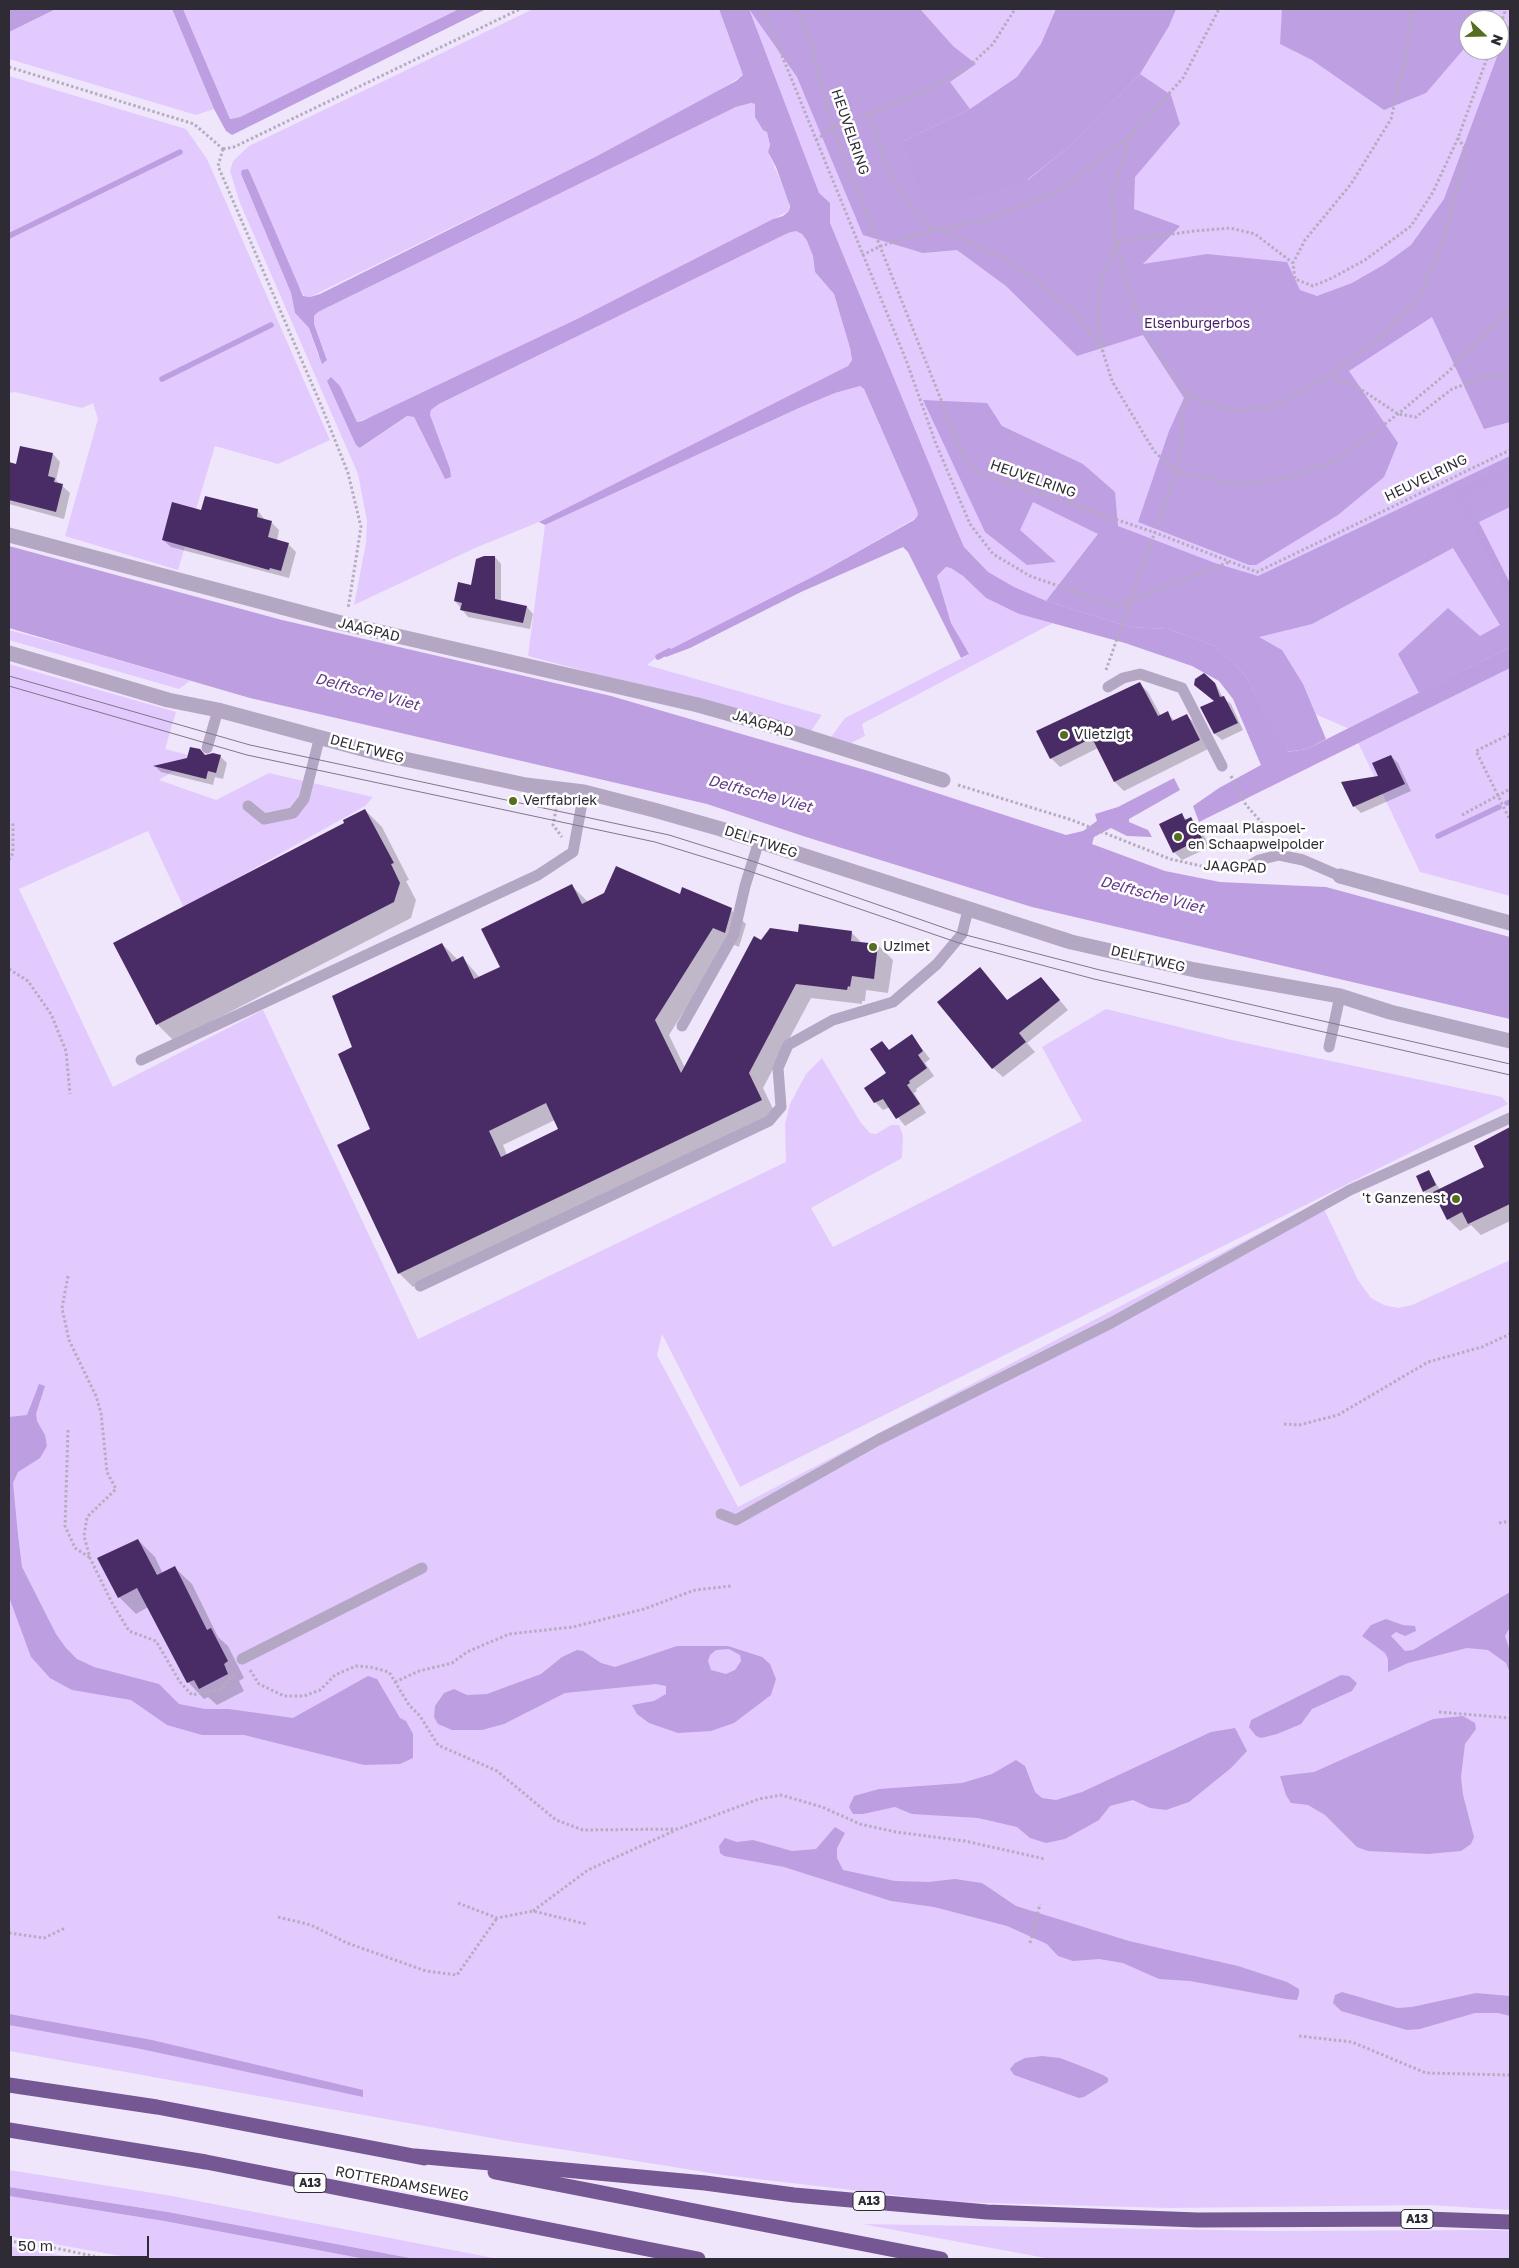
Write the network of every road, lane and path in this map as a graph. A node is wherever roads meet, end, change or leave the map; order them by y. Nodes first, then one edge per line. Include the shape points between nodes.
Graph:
1 (520, 9) edge
2 (762, 9) edge
3 (798, 9) edge
4 (1015, 9) edge
5 (1219, 9) edge
6 (1412, 9) edge
7 (1486, 60) edge
8 (9, 66) edge
9 (869, 111) junction
10 (833, 128) junction
11 (1131, 135) junction
12 (1458, 138) junction
13 (816, 140) junction
14 (223, 149) junction
15 (941, 229) junction
16 (934, 230) junction
17 (1116, 242) junction
18 (881, 246) junction
19 (862, 255) junction
20 (1293, 263) junction
21 (1510, 306) edge
22 (1103, 352) junction
23 (1332, 374) junction
24 (1510, 375) edge
25 (1190, 395) junction
26 (1398, 414) junction
27 (1510, 450) edge
28 (1176, 472) junction
29 (1156, 533) junction
30 (9, 534) edge
31 (1229, 562) junction
32 (1131, 600) junction
33 (345, 624) junction
34 (9, 653) edge
35 (1101, 675) dead end
36 (1108, 688) dead end
37 (218, 710) junction
38 (1510, 734) edge
39 (320, 736) junction
40 (207, 748) dead end
41 (1226, 770) joint
42 (943, 780) joint
43 (560, 789) junction
44 (1510, 789) edge
45 (584, 792) junction
46 (1498, 795) junction
47 (248, 806) dead end
48 (1462, 815) dead end
49 (1510, 820) edge
50 (13, 823) dead end
51 (1262, 823) dead end
52 (759, 841) junction
53 (572, 852) junction
54 (9, 860) edge
55 (1245, 868) joint
56 (1340, 876) joint
57 (968, 910) junction
58 (1510, 923) edge
59 (9, 969) edge
60 (1340, 996) junction
61 (682, 1026) dead end
62 (1510, 1041) edge
63 (1329, 1047) dead end
64 (140, 1060) dead end
65 (70, 1094) dead end
66 (1510, 1118) edge
67 (68, 1276) dead end
68 (420, 1286) dead end
69 (1510, 1334) edge
70 (1284, 1424) dead end
71 (68, 1430) dead end
72 (721, 1514) dead end
73 (1510, 1521) edge
74 (1499, 1523) dead end
75 (90, 1558) junction
76 (422, 1568) dead end
77 (731, 1586) dead end
78 (242, 1659) junction
79 (396, 1682) junction
80 (1439, 1712) dead end
81 (1510, 1718) edge
82 (678, 1829) junction
83 (1045, 1859) dead end
84 (458, 1903) dead end
85 (1040, 1904) dead end
86 (533, 1911) junction
87 (278, 1917) dead end
88 (497, 1918) junction
89 (586, 1924) dead end
90 (65, 1928) dead end
91 (9, 1933) edge
92 (1030, 1943) dead end
93 (1299, 2036) dead end
94 (1510, 2075) edge
95 (9, 2086) edge
96 (9, 2130) edge
97 (415, 2156) junction
98 (1510, 2222) edge
99 (9, 2242) edge
100 (610, 2242) junction
101 (108, 2259) edge
102 (661, 2259) edge
103 (698, 2259) edge
104 (940, 2259) edge

1 - 14 path via 234,147
2 - 13 path
3 - 10 path, HEUVELRING via 811,44
4 - 9 path via 993,44 966,68 926,90
5 - 11 path via 1183,78
6 - 20 path via 1405,59 1391,119 1351,184 1305,240
7 - 12 path
8 - 14 path via 194,124
9 - 10 path
9 - 16 path via 890,177 921,219
10 - 13 path
10 - 18 path, HEUVELRING
11 - 15 path via 1055,193 987,219
11 - 17 path via 1112,195
12 - 20 path via 1433,192 1411,226 1365,260 1313,286 1295,279
12 - 23 path via 1467,152 1442,244 1420,295 1381,337
13 - 19 path
14 - 33 path via 218,166 322,405 348,473 361,527
15 - 16 path
15 - 22 path via 1019,268 1075,313
16 - 18 path
17 - 20 path via 1230,228 1255,234
17 - 22 path via 1102,278 1097,314
17 - 25 path via 1133,301 1149,339
18 - 19 path
18 - 29 path, HEUVELRING via 965,460 980,473
19 - 32 path via 970,524 987,547 1030,576 1116,606
21 - 26 path via 1448,372
22 - 28 path via 1112,381 1154,451
23 - 25 path via 1271,408 1226,410
23 - 26 path
24 - 26 path via 1488,376 1452,389 1416,417
25 - 28 path via 1182,410 1183,438
26 - 28 path via 1336,461 1290,477 1238,484
27 - 31 path, HEUVELRING via 1257,572
28 - 29 path
29 - 31 path, HEUVELRING
29 - 32 path
30 - 33 street, JAAGPAD
31 - 32 path
32 - 35 path via 1107,669
33 - 42 street, JAAGPAD via 698,705
34 - 37 street, DELFTWEG via 168,700
36 - 41 lane via 1123,678 1140,674 1182,688
37 - 39 street, DELFTWEG
37 - 40 lane
38 - 46 path via 1476,750
39 - 43 street, DELFTWEG via 381,754 526,785
39 - 47 lane via 304,799 293,813 264,820
41 - 51 path via 1246,805
42 - 55 path, JAAGPAD via 1072,820 1170,859 1210,868
43 - 45 street, DELFTWEG
43 - 53 path via 553,826
44 - 46 path
45 - 52 street, DELFTWEG
45 - 53 lane
46 - 48 path
46 - 49 path
50 - 54 path via 13,853
52 - 57 street, DELFTWEG
52 - 61 lane via 734,934
53 - 64 lane via 538,875
55 - 56 lane via 1279,855 1303,860
56 - 58 street
57 - 60 street, DELFTWEG via 1080,944 1195,970
57 - 68 lane via 962,934 937,964 893,1002 833,1020 788,1045 778,1068 781,1107 769,1122
59 - 65 path via 28,981 51,1014 66,1051
60 - 62 street, DELFTWEG via 1390,1012
60 - 63 lane
66 - 72 lane via 1350,1190 1111,1323 878,1440 736,1520
67 - 75 path via 62,1308 69,1340 96,1396 101,1413 107,1472 116,1489 87,1517 84,1536
69 - 70 path via 1482,1347 1428,1362 1338,1415 1299,1425
71 - 75 path via 66,1526 75,1548
73 - 74 path
75 - 78 path via 129,1631 156,1641 180,1682 192,1695 221,1689 233,1677
76 - 78 lane
77 - 79 path via 695,1590 644,1609 572,1627 509,1634 452,1662 419,1671
78 - 79 path via 259,1684 284,1696 304,1696 320,1690 335,1675 356,1666 388,1672
79 - 82 path via 438,1745 497,1771 556,1820 583,1830
80 - 81 path
82 - 83 path via 759,1799 781,1795 822,1807 860,1824 965,1841
82 - 86 path via 588,1870
84 - 88 path
85 - 92 path
86 - 88 path
86 - 89 path
87 - 88 path via 311,1925 347,1943 426,1971 456,1975
90 - 91 path via 44,1938
93 - 94 path via 1352,2042 1426,2073
95 - 97 highway, A13 via 157,2107
96 - 100 highway, ROTTERDAMSEWEG / A13 via 206,2162
97 - 98 highway, A13 via 986,2212 1197,2220
97 - 104 highway, A13
99 - 101 path
100 - 102 highway, A13
100 - 103 highway, A13

